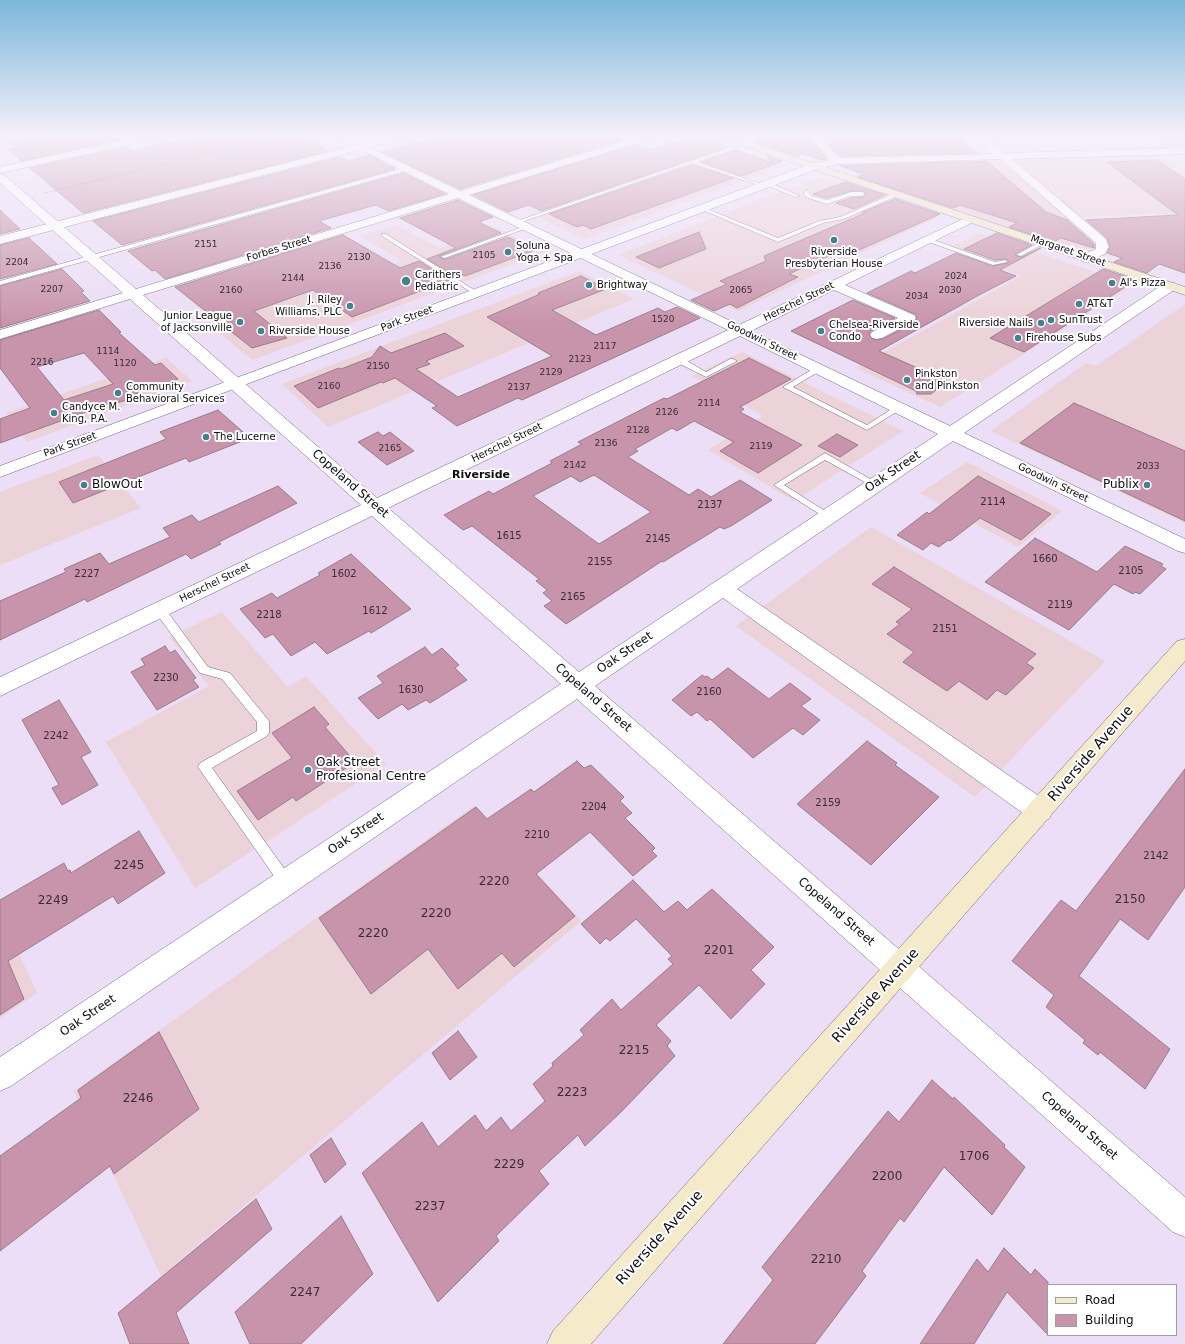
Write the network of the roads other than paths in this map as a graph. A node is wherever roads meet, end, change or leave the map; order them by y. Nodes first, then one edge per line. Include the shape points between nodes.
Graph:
1 (25, 199) edge
2 (157, 199) edge
3 (302, 199) edge
4 (443, 199) edge
5 (468, 199) edge
6 (593, 199) edge
7 (730, 199) edge
8 (816, 199) edge
9 (837, 199) edge
10 (886, 199) edge
11 (911, 199) edge
12 (1053, 199) edge
13 (703, 209) junction
14 (971, 219) junction
15 (55, 225) junction
16 (522, 225) junction
17 (384, 235) dead end
18 (0, 240) edge
19 (928, 240) junction
20 (1042, 243) junction
21 (582, 253) junction
22 (1019, 254) dead end
23 (443, 257) dead end
24 (92, 258) junction
25 (1086, 258) junction
26 (1005, 262) dead end
27 (0, 284) edge
28 (834, 285) junction
29 (1178, 288) edge
30 (476, 293) junction
31 (133, 294) junction
32 (740, 331) junction
33 (0, 335) edge
34 (878, 335) dead end
35 (679, 360) junction
36 (733, 361) dead end
37 (819, 369) junction
38 (236, 383) junction
39 (899, 408) junction
40 (951, 434) junction
41 (0, 472) edge
42 (875, 484) junction
43 (375, 506) junction
44 (827, 516) junction
45 (1185, 547) edge
46 (722, 588) junction
47 (160, 610) junction
48 (1185, 647) edge
49 (578, 685) junction
50 (0, 687) edge
51 (1040, 811) junction
52 (286, 882) junction
53 (900, 968) junction
54 (0, 1075) edge
55 (1185, 1220) edge
56 (566, 1344) edge

1 - 15 street, Copeland Street
2 - 15 street
3 - 24 lane
4 - 31 street, Forbes Street
5 - 16 street, Goodwin Street
6 - 16 lane
7 - 13 street, Park Street
8 - 9 lane via 828,202
10 - 13 lane via 842,218 821,222 778,240
11 - 14 main road, Margaret Street
12 - 25 street via 1102,242 1101,251
13 - 21 street, Park Street
14 - 19 street, Herschel Street
14 - 20 main road, Margaret Street
15 - 18 street
15 - 24 street, Copeland Street
16 - 21 street, Goodwin Street
16 - 23 lane
17 - 30 lane
19 - 26 lane via 995,264
19 - 28 street, Herschel Street
20 - 22 lane
20 - 25 main road, Margaret Street
21 - 30 street, Park Street
21 - 32 street, Goodwin Street
24 - 27 lane
24 - 31 street, Copeland Street
25 - 29 main road, Margaret Street
28 - 32 street, Herschel Street
28 - 34 street via 909,318
29 - 40 street, Oak Street
30 - 38 street, Park Street
31 - 33 street, Forbes Street
31 - 38 street, Copeland Street
32 - 35 street, Herschel Street
32 - 37 street, Goodwin Street
35 - 36 lane via 706,375
35 - 43 street, Herschel Street
37 - 39 street, Goodwin Street
37 - 39 lane via 787,387 868,428
38 - 41 street, Park Street
38 - 43 street, Copeland Street
39 - 40 street, Goodwin Street
40 - 42 street, Oak Street
40 - 45 street, Goodwin Street
42 - 44 street, Oak Street
42 - 44 lane via 825,456 778,485
43 - 47 street, Herschel Street
43 - 49 street, Copeland Street
44 - 46 street, Oak Street
46 - 49 street, Oak Street
46 - 51 street
47 - 50 street, Herschel Street
47 - 52 lane via 204,670 226,676 263,721 263,733 204,767
48 - 51 main road, Riverside Avenue
49 - 52 street, Oak Street
49 - 53 street, Copeland Street
51 - 53 main road, Riverside Avenue
52 - 54 street, Oak Street
53 - 55 street, Copeland Street
53 - 56 main road, Riverside Avenue

